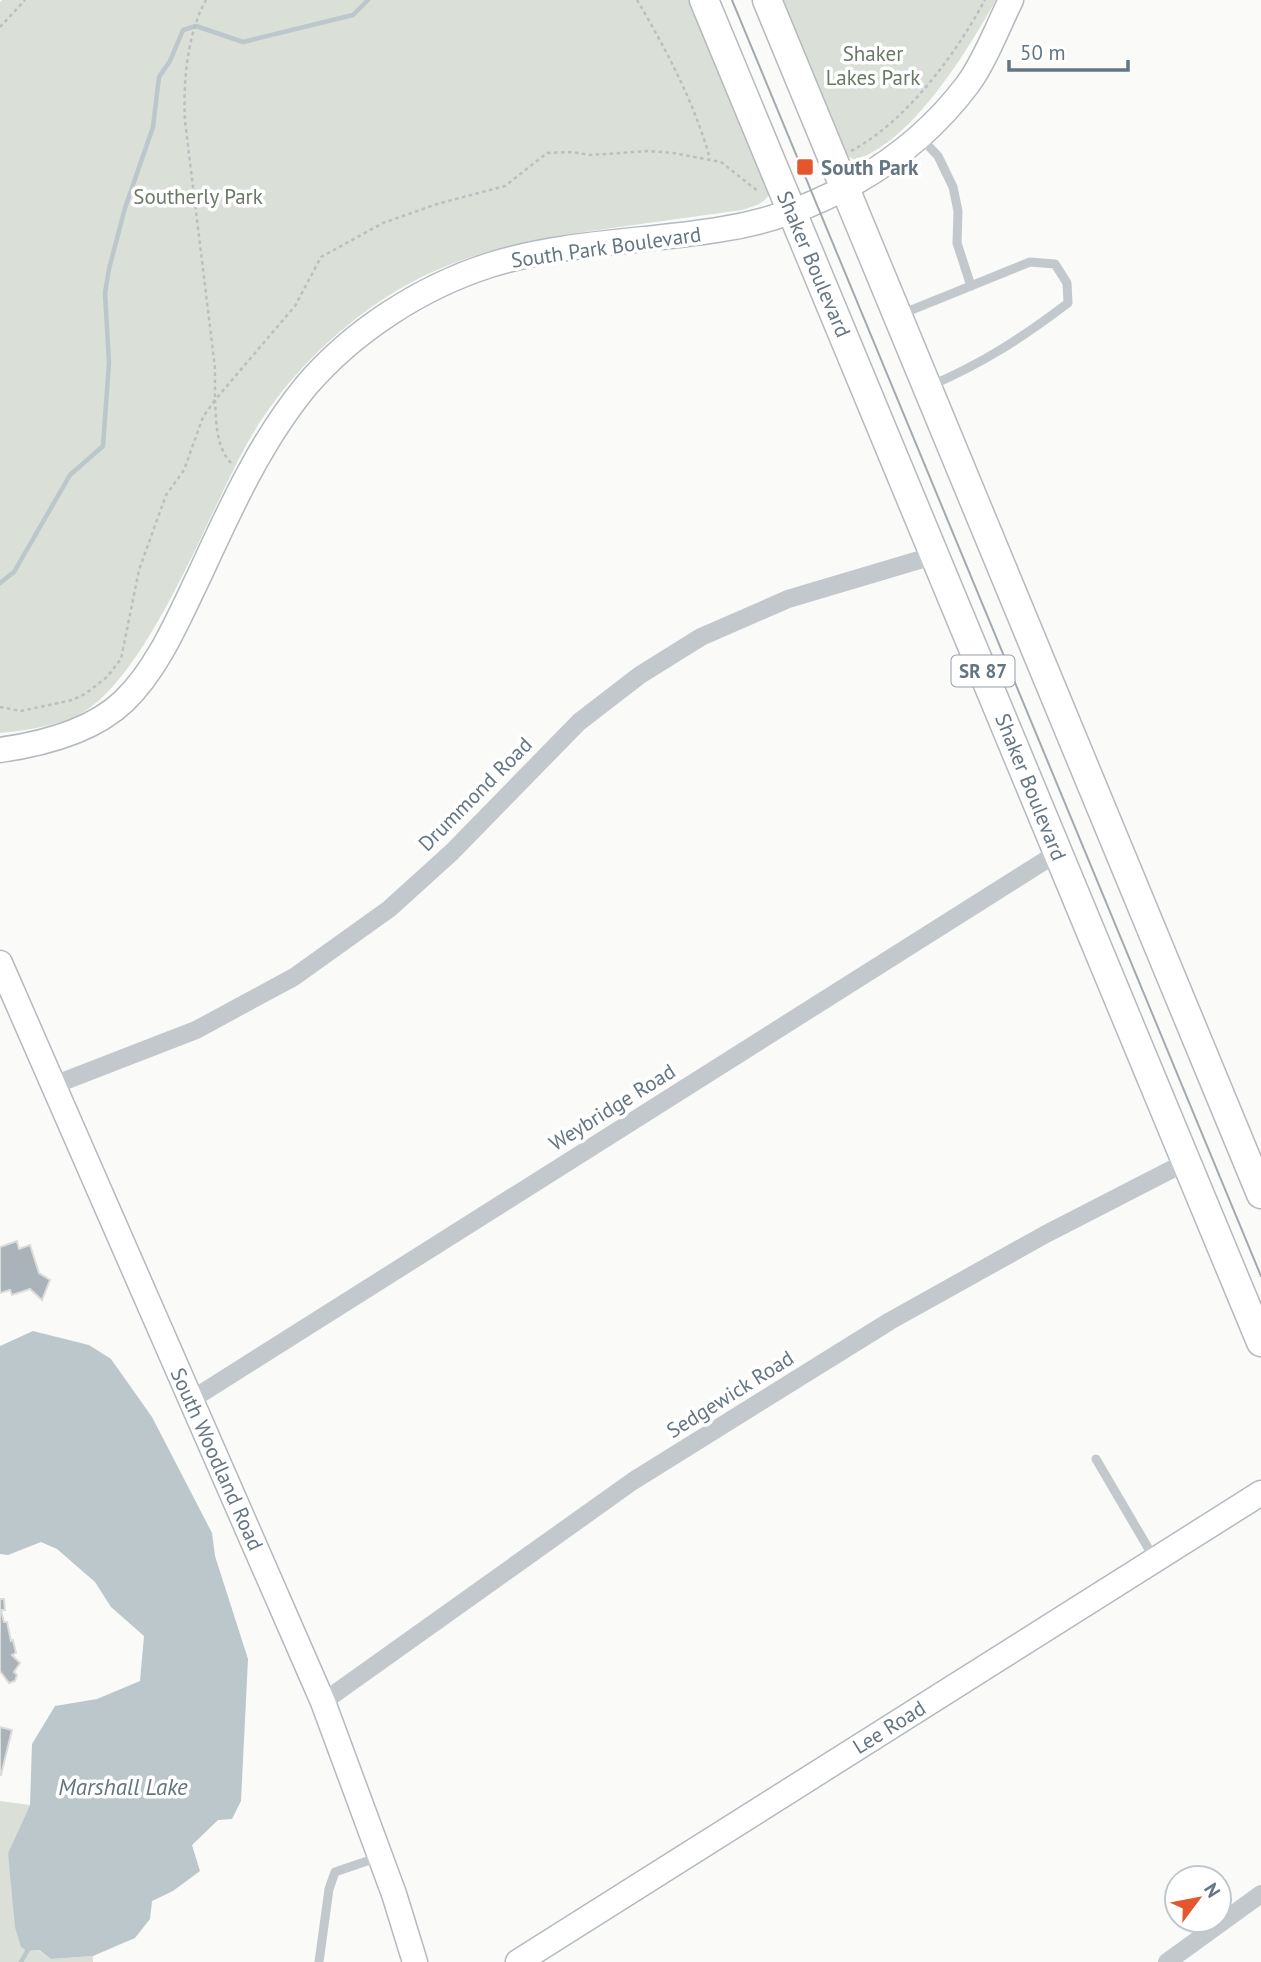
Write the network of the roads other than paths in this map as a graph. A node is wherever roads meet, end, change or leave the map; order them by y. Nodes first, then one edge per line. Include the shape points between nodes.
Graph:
1 (704, 0) edge
2 (766, 0) edge
3 (1012, 0) edge
4 (919, 136) junction
5 (845, 189) junction
6 (792, 212) junction
7 (971, 286) junction
8 (898, 316) junction
9 (928, 387) junction
10 (936, 555) junction
11 (0, 750) edge
12 (1057, 853) junction
13 (0, 963) edge
14 (54, 1085) junction
15 (1186, 1162) junction
16 (1261, 1194) edge
17 (1261, 1342) edge
18 (191, 1400) junction
19 (1096, 1460) dead end
20 (1261, 1493) edge
21 (1155, 1560) junction
22 (323, 1702) junction
23 (380, 1856) junction
24 (1261, 1894) edge
25 (319, 1962) edge
26 (415, 1962) edge
27 (518, 1962) edge
28 (1167, 1962) edge

1 - 6 main road, Shaker Boulevard / SR 87
2 - 5 main road, SR 87
3 - 4 street, South Park Boulevard via 970,82
4 - 5 street, South Park Boulevard
4 - 7 lane via 938,156 953,187 957,243
5 - 6 street, South Park Boulevard
5 - 8 main road, SR 87
6 - 10 main road, Shaker Boulevard / SR 87
6 - 11 street, South Park Boulevard via 720,230 561,249 481,268 430,290 365,331 284,414 248,476 178,620 124,702 73,731
7 - 8 lane
7 - 9 lane via 1030,262 1055,264 1067,283 1068,303 1001,351
8 - 9 main road, SR 87
9 - 16 main road, SR 87
10 - 12 main road, Shaker Boulevard / SR 87
10 - 14 street, Drummond Road via 788,599 701,637 640,675 579,722 398,901 294,976 196,1030
12 - 15 main road, Shaker Boulevard / SR 87
12 - 18 street, Weybridge Road
13 - 14 street, South Woodland Road
14 - 18 street, South Woodland Road
15 - 17 main road, Shaker Boulevard / SR 87
15 - 22 street, Sedgewick Road via 890,1321 644,1474
18 - 22 street, South Woodland Road
19 - 21 lane
20 - 21 street, Lee Road
21 - 27 street, Lee Road
22 - 23 street, South Woodland Road
23 - 25 lane via 335,1872
23 - 26 street, South Woodland Road
24 - 28 street

